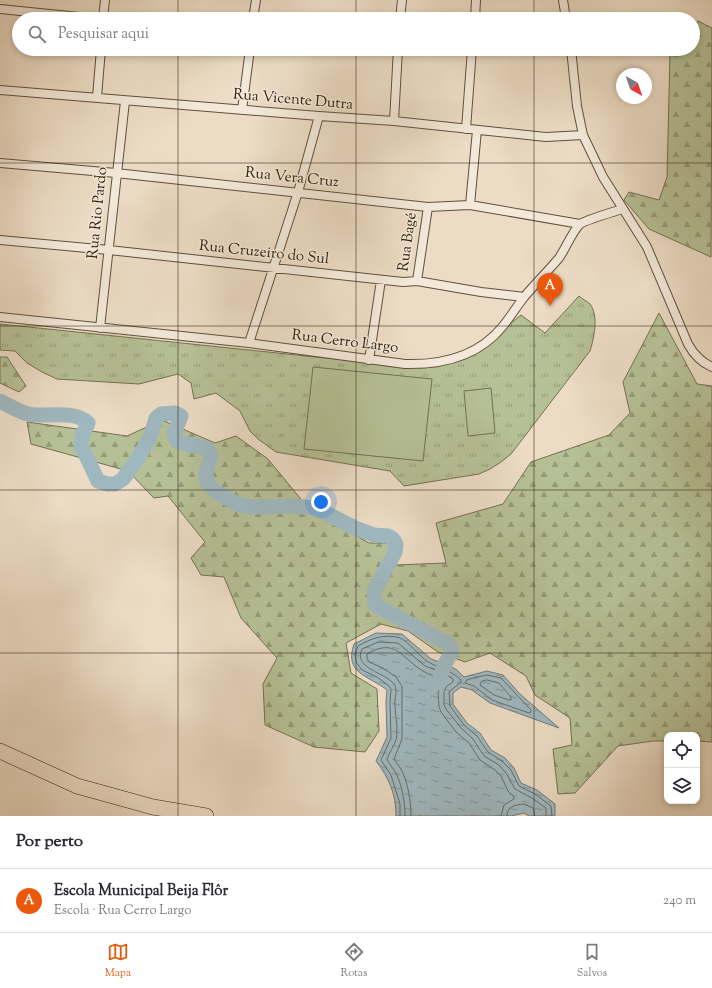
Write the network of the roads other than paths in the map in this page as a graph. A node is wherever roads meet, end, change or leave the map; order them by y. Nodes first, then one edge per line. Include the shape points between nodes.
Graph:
1 (105, 0) edge
2 (256, 0) edge
3 (402, 0) edge
4 (476, 0) edge
5 (563, 0) edge
6 (0, 9) edge
7 (30, 12) edge
8 (104, 12) edge
9 (254, 12) edge
10 (401, 12) edge
11 (475, 12) edge
12 (565, 12) edge
13 (100, 56) edge
14 (249, 56) edge
15 (398, 56) edge
16 (471, 56) edge
17 (573, 56) edge
18 (0, 90) edge
19 (97, 97) junction
20 (125, 100) junction
21 (242, 110) junction
22 (319, 116) junction
23 (394, 121) junction
24 (466, 130) junction
25 (477, 130) junction
26 (583, 134) junction
27 (0, 164) edge
28 (116, 173) junction
29 (298, 192) junction
30 (470, 206) junction
31 (428, 207) junction
32 (623, 208) junction
33 (580, 224) junction
34 (0, 240) edge
35 (108, 250) junction
36 (274, 268) junction
37 (381, 280) junction
38 (417, 281) junction
39 (524, 297) junction
40 (0, 317) edge
41 (100, 328) junction
42 (249, 343) junction
43 (369, 360) junction
44 (712, 367) edge
45 (0, 751) edge
46 (206, 816) edge

1 - 8 street
2 - 9 street
3 - 10 street
4 - 11 street
5 - 12 street
6 - 7 street
13 - 19 street
14 - 21 street
15 - 23 street
16 - 24 street
17 - 26 street via 577,106
18 - 19 street, Rua Vicente Dutra
19 - 20 street, Rua Vicente Dutra
20 - 21 street, Rua Vicente Dutra
20 - 28 street, Rua Rio Pardo
21 - 22 street, Rua Vicente Dutra
22 - 23 street, Rua Vicente Dutra
22 - 29 street
23 - 24 street, Rua Vicente Dutra
24 - 25 street, Rua Vicente Dutra
25 - 26 street, Rua Vicente Dutra via 546,137
25 - 30 street
26 - 32 street via 603,177
27 - 28 street, Rua Vera Cruz
28 - 29 street, Rua Vera Cruz
28 - 35 street, Rua Rio Pardo
29 - 31 street, Rua Vera Cruz
29 - 36 street
30 - 31 street, Rua Vera Cruz
30 - 33 street, Rua Vera Cruz
31 - 38 street, Rua Bagé
32 - 33 street
32 - 44 street via 647,247 693,353
33 - 39 street, Rua Cerro Largo via 559,257
34 - 35 street, Rua Cruzeiro do Sul
35 - 36 street, Rua Cruzeiro do Sul
35 - 41 street, Rua Rio Pardo
36 - 37 street, Rua Cruzeiro do Sul
36 - 42 street
37 - 38 street, Rua Cruzeiro do Sul
37 - 43 street
38 - 39 street, Rua Cruzeiro do Sul
39 - 43 street, Rua Cerro Largo via 488,342 469,352 444,361 424,364
40 - 41 street, Rua Cerro Largo
41 - 42 street, Rua Cerro Largo
42 - 43 street, Rua Cerro Largo
45 - 46 highway via 77,786 153,808

